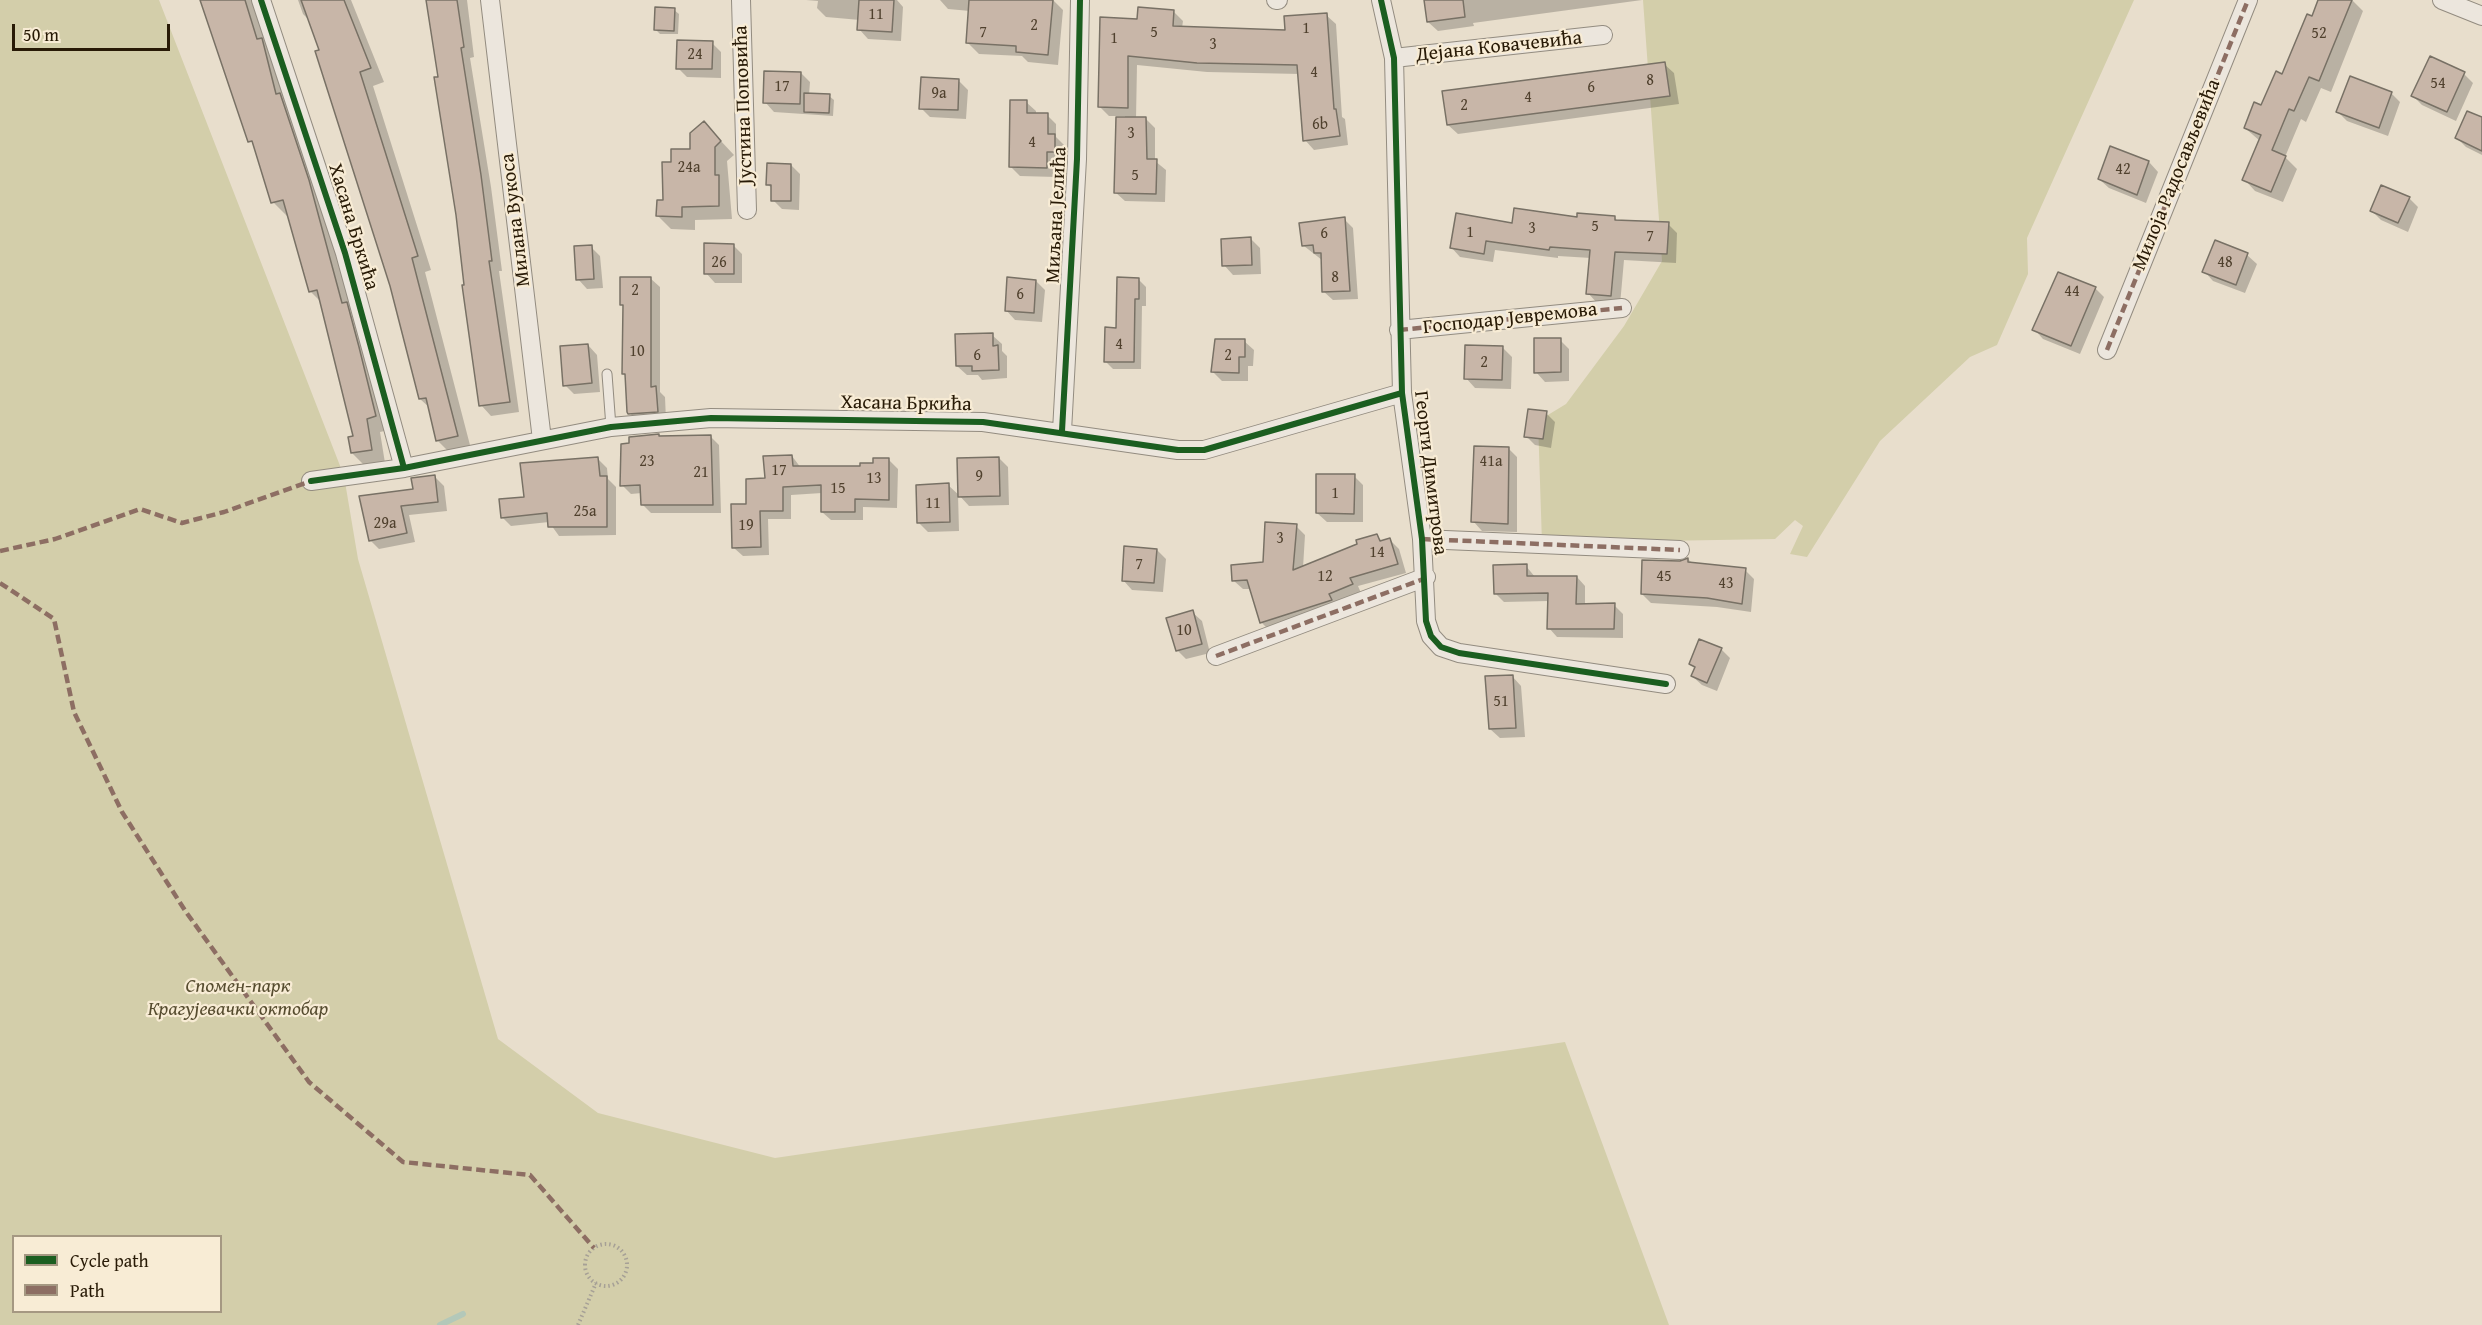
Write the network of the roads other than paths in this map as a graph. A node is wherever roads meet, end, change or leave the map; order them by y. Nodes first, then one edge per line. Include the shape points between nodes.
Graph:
1 (261, 0) edge
2 (490, 0) edge
3 (741, 0) edge
4 (1080, 0) edge
5 (1381, 0) edge
6 (2248, 0) edge
7 (2442, 0) edge
8 (2482, 16) edge
9 (1603, 35) dead end
10 (1394, 58) junction
11 (747, 210) dead end
12 (1622, 308) dead end
13 (1399, 330) junction
14 (2107, 350) dead end
15 (607, 374) dead end
16 (1402, 393) junction
17 (611, 427) junction
18 (1062, 431) junction
19 (542, 440) junction
20 (404, 468) junction
21 (311, 482) dead end
22 (1422, 539) junction
23 (1680, 550) dead end
24 (1426, 577) junction
25 (1216, 656) dead end
26 (1666, 684) dead end

1 - 20 street, Хасана Бркића via 345,253
2 - 19 street, Милана Вукоса
3 - 11 street, Јустина Поповића
4 - 18 street, Миљана Јелића via 1077,159
5 - 10 street, Георги Димитрова
6 - 14 street, Милоја Радосављевића
7 - 8 street
9 - 10 street, Дејана Ковачевића
10 - 13 street, Георги Димитрова
12 - 13 street, Господар Јевремова
13 - 16 street, Георги Димитрова
15 - 17 lane
16 - 18 street, Хасана Бркића via 1204,450 1178,450
16 - 22 street, Георги Димитрова
17 - 18 street, Хасана Бркића via 756,418 983,422
17 - 19 street, Хасана Бркића
19 - 20 street, Хасана Бркића
20 - 21 street, Хасана Бркића
22 - 23 street
22 - 24 street, Георги Димитрова
24 - 25 street, Георги Димитрова
24 - 26 street, Георги Димитрова via 1426,621 1431,636 1441,646 1459,653

